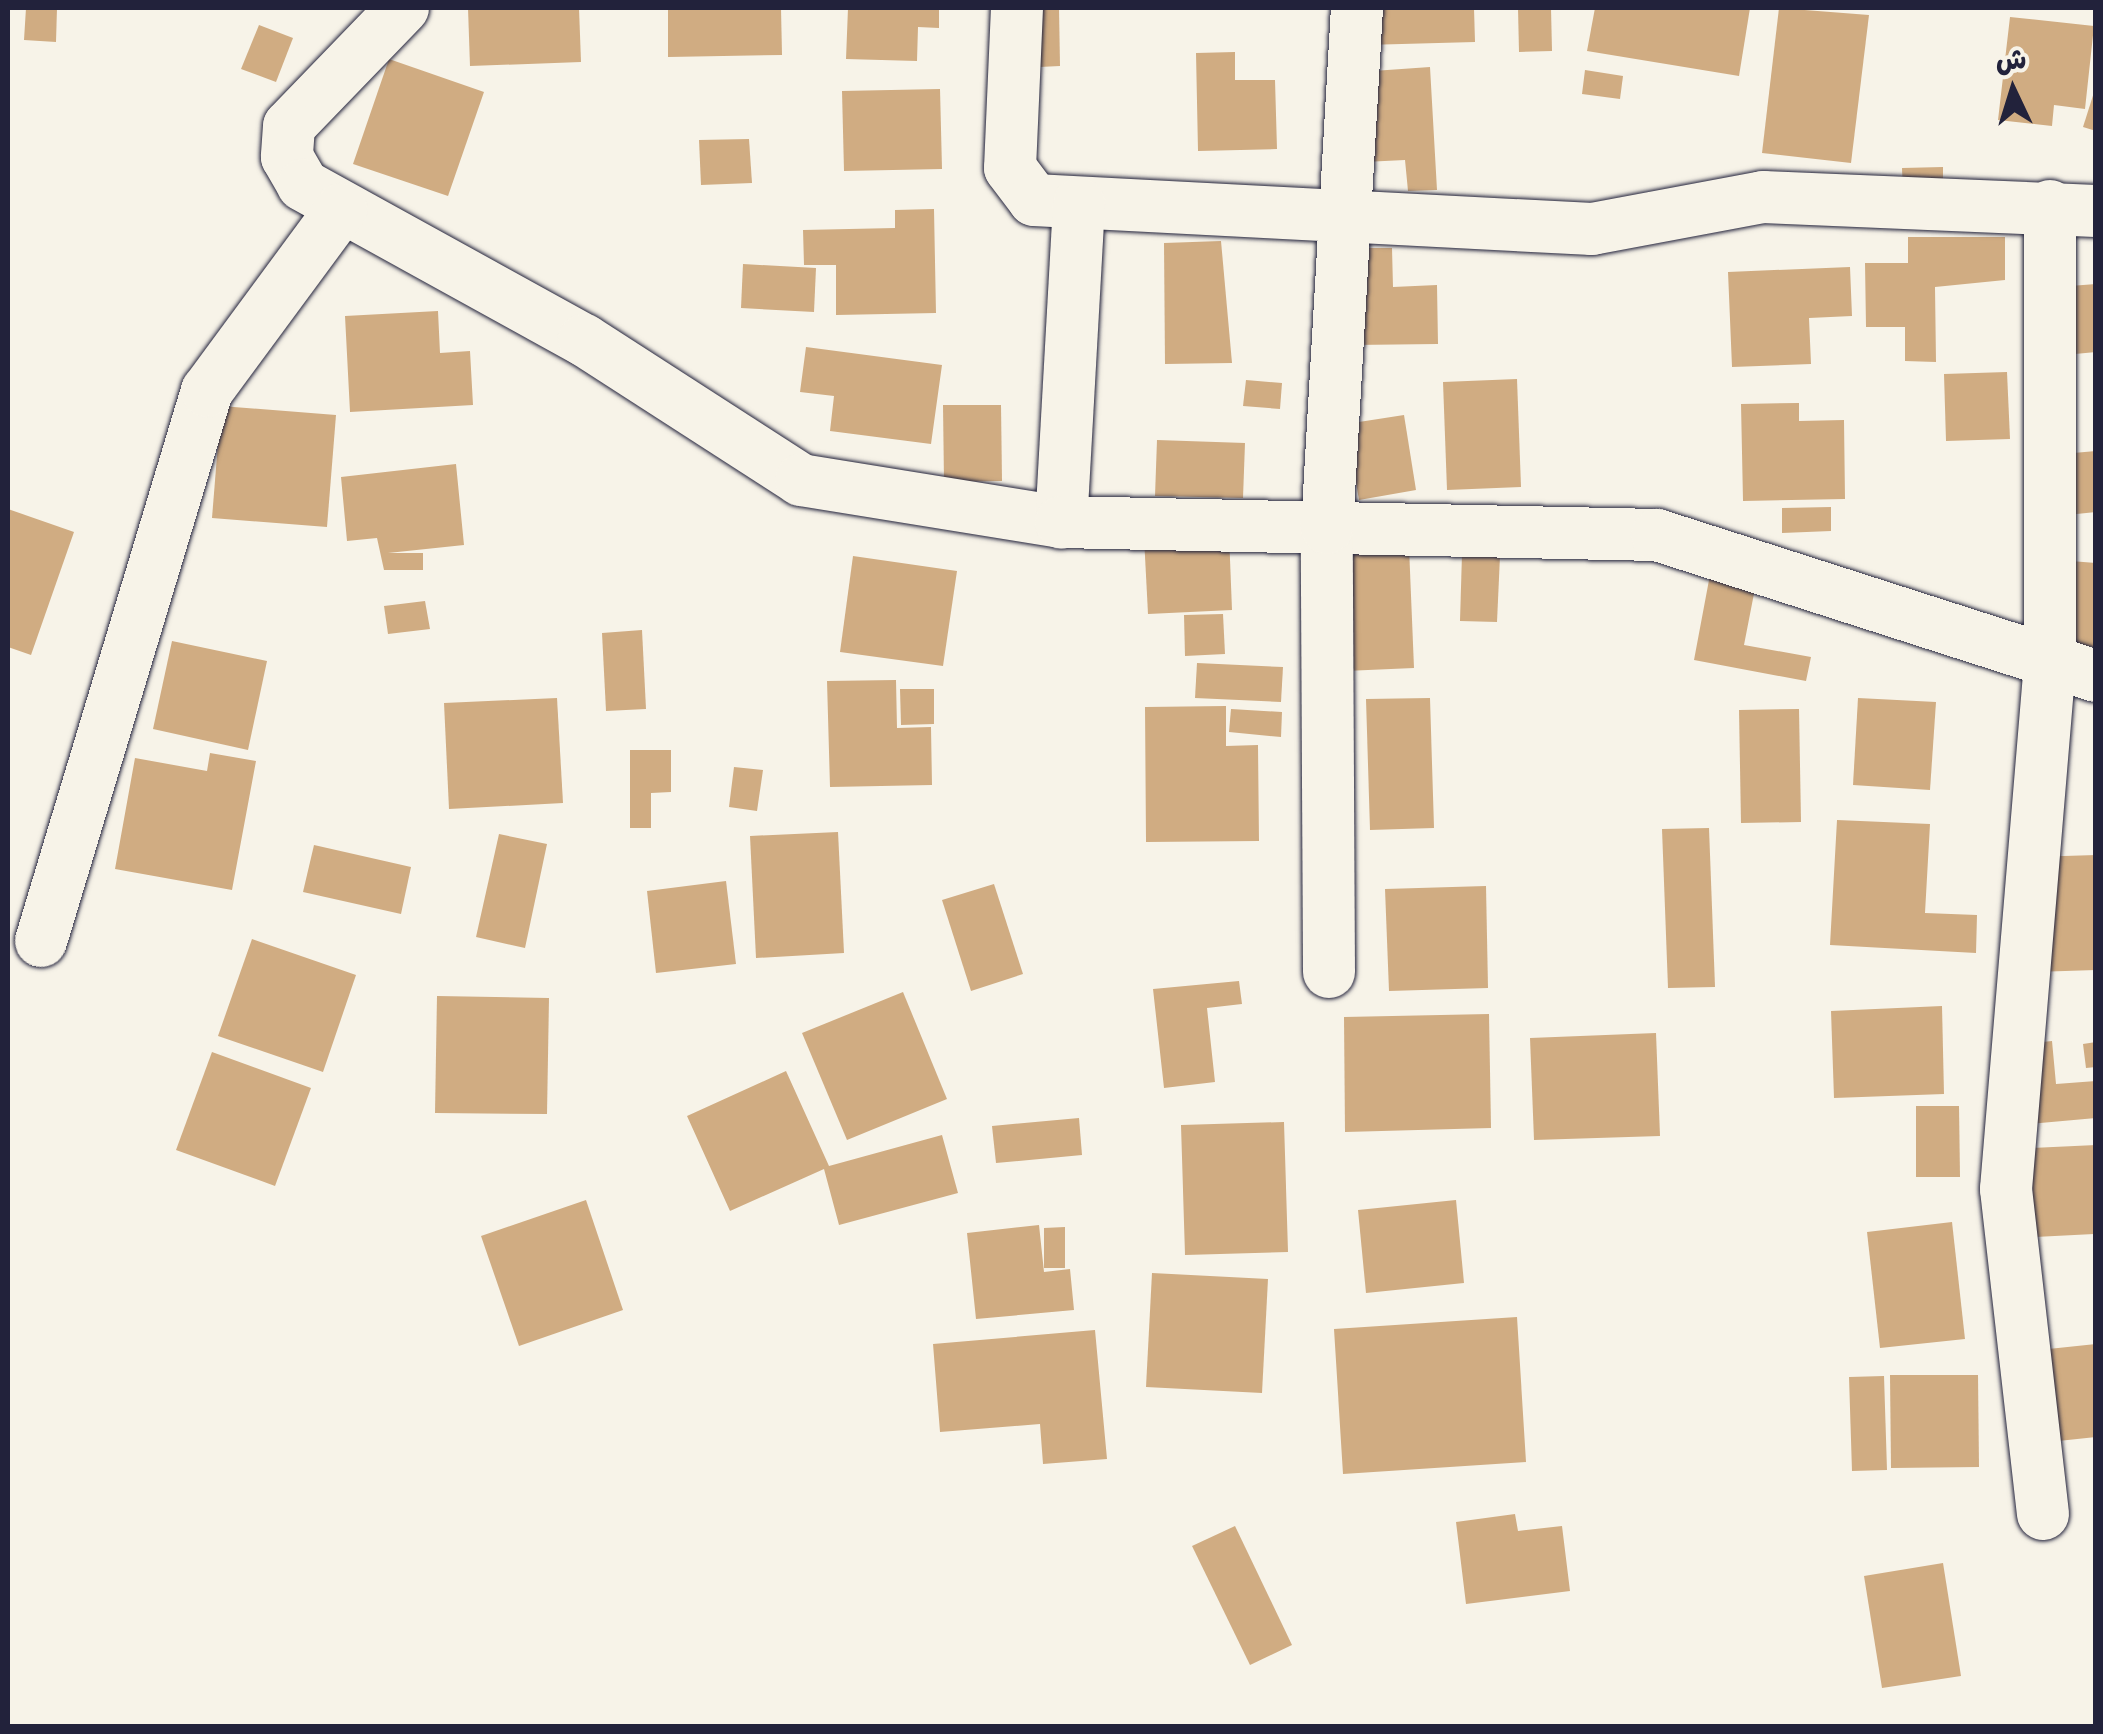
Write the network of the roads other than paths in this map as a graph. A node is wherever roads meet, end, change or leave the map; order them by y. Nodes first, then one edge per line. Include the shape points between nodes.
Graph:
1 (403, 8) edge
2 (1017, 8) edge
3 (1356, 8) edge
4 (1079, 204) junction
5 (2073, 208) edge
6 (342, 209) junction
7 (1344, 215) junction
8 (1062, 522) junction
9 (1327, 528) junction
10 (2073, 669) edge
11 (41, 941) dead end
12 (1329, 972) dead end
13 (2043, 1514) dead end

1 - 6 street via 289,126 288,157 304,185
2 - 4 street via 1010,168 1034,200
3 - 7 street
4 - 7 street
4 - 8 street
5 - 7 street via 1763,197 1592,229
5 - 10 street
6 - 8 street via 584,340 801,480
6 - 11 street via 206,390
7 - 9 street
8 - 9 street
9 - 10 street via 1657,536
9 - 12 street
10 - 13 street via 2006,1189

